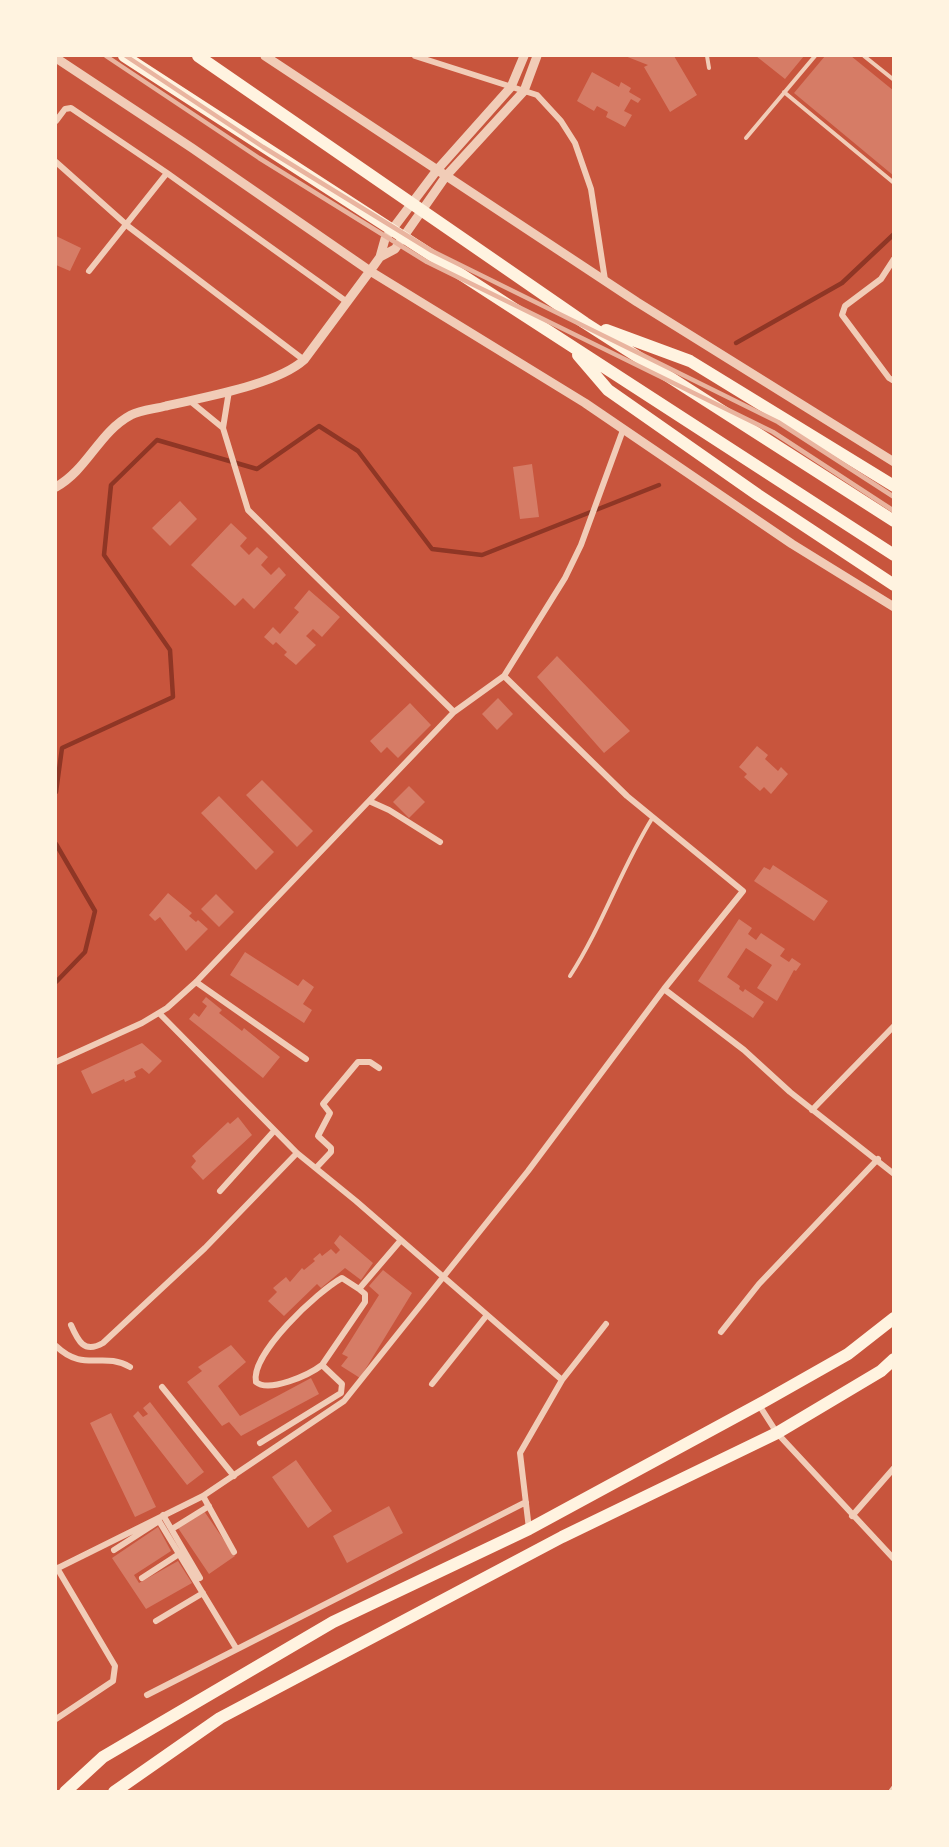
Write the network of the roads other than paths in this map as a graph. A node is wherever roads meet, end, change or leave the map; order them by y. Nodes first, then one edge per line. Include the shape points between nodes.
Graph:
1 (123, 56) edge
2 (198, 56) edge
3 (265, 56) edge
4 (415, 56) edge
5 (524, 56) edge
6 (537, 56) edge
7 (707, 56) edge
8 (815, 56) edge
9 (864, 56) edge
10 (56, 58) edge
11 (709, 68) dead end
12 (894, 80) edge
13 (511, 87) junction
14 (524, 91) junction
15 (784, 92) junction
16 (56, 121) edge
17 (746, 138) dead end
18 (56, 162) edge
19 (437, 170) junction
20 (167, 174) junction
21 (446, 176) junction
22 (894, 183) edge
23 (126, 224) junction
24 (380, 257) junction
25 (894, 259) edge
26 (89, 271) dead end
27 (370, 271) junction
28 (605, 280) junction
29 (347, 303) junction
30 (585, 323) junction
31 (570, 345) junction
32 (304, 360) junction
33 (894, 381) edge
34 (229, 391) junction
35 (190, 400) junction
36 (223, 428) junction
37 (622, 430) junction
38 (894, 462) edge
39 (894, 486) edge
40 (56, 487) edge
41 (894, 521) edge
42 (894, 555) edge
43 (894, 585) edge
44 (894, 607) edge
45 (504, 676) junction
46 (454, 712) junction
47 (369, 801) junction
48 (652, 817) junction
49 (440, 842) dead end
50 (570, 976) dead end
51 (196, 982) junction
52 (664, 989) junction
53 (159, 1013) junction
54 (894, 1026) edge
55 (306, 1059) dead end
56 (56, 1062) edge
57 (379, 1068) dead end
58 (812, 1110) junction
59 (274, 1131) junction
60 (297, 1153) junction
61 (878, 1159) junction
62 (316, 1168) junction
63 (894, 1174) edge
64 (220, 1191) dead end
65 (401, 1240) junction
66 (444, 1278) junction
67 (359, 1289) junction
68 (487, 1315) junction
69 (894, 1318) edge
70 (606, 1324) dead end
71 (71, 1325) dead end
72 (721, 1332) dead end
73 (56, 1346) edge
74 (894, 1359) edge
75 (322, 1365) junction
76 (130, 1367) dead end
77 (562, 1380) junction
78 (432, 1383) dead end
79 (162, 1386) dead end
80 (759, 1405) junction
81 (777, 1433) junction
82 (260, 1443) dead end
83 (894, 1468) edge
84 (234, 1476) junction
85 (203, 1496) junction
86 (526, 1502) junction
87 (209, 1506) junction
88 (163, 1515) junction
89 (852, 1516) junction
90 (172, 1529) junction
91 (529, 1529) junction
92 (114, 1550) dead end
93 (234, 1552) dead end
94 (179, 1554) junction
95 (894, 1559) edge
96 (56, 1568) edge
97 (142, 1578) dead end
98 (200, 1578) dead end
99 (203, 1593) junction
100 (156, 1621) dead end
101 (237, 1648) junction
102 (147, 1695) dead end
103 (56, 1719) edge
104 (65, 1791) edge
105 (114, 1791) edge

1 - 31 main road
2 - 30 main road
3 - 19 street
4 - 13 street
5 - 13 street
6 - 14 street
7 - 11 lane
8 - 15 lane
9 - 12 lane
10 - 27 street
13 - 14 street
13 - 19 street
14 - 21 street
14 - 28 street via 537,95 561,120 575,143 591,189
15 - 17 lane
15 - 22 lane
16 - 20 street via 65,109 71,108
18 - 23 street
19 - 21 street
19 - 24 street via 385,239
20 - 23 street
20 - 29 street
21 - 24 street via 394,249
21 - 28 street
23 - 26 street
23 - 32 street
24 - 27 street
25 - 33 street via 881,279 845,306 842,315
27 - 29 street
27 - 37 street via 576,397
28 - 38 street
29 - 32 street
30 - 39 main road via 690,361
30 - 41 main road
31 - 42 main road
31 - 43 main road via 608,390
32 - 34 street via 292,370
34 - 35 street
34 - 36 street
35 - 36 street
35 - 40 street via 133,414 115,425 72,478
36 - 46 street via 248,510
37 - 44 street
37 - 45 street via 565,578
45 - 46 street
45 - 48 street
46 - 47 street
47 - 49 street
47 - 51 street
48 - 50 lane
48 - 52 street via 743,891
51 - 53 street
51 - 55 street
52 - 58 street via 744,1050
52 - 66 street via 579,1107
53 - 56 street
53 - 59 street
54 - 58 street
57 - 62 street via 370,1062 358,1062 323,1104 330,1113 318,1136 331,1152
58 - 61 street
59 - 60 street
59 - 64 street
60 - 62 street
60 - 71 street via 205,1248 103,1343 95,1348 78,1343
61 - 63 street
61 - 72 street via 759,1284
62 - 65 street
65 - 66 street
65 - 67 street
66 - 68 street
66 - 84 street via 344,1401
67 - 75 street via 365,1294 365,1302
67 - 75 street via 342,1278 295,1317 259,1360 256,1382 270,1388
68 - 77 street
68 - 78 street
69 - 80 main road via 848,1353
70 - 77 street
73 - 76 street via 70,1359
74 - 81 main road via 881,1371
75 - 82 street via 342,1384 341,1393
77 - 86 street via 520,1453
79 - 84 street
80 - 81 street
80 - 91 main road
81 - 89 street
81 - 105 main road via 562,1537 220,1718
83 - 89 street
84 - 85 street
85 - 87 street
85 - 88 street
86 - 91 street
86 - 101 street
87 - 90 street
87 - 93 street
88 - 90 street
88 - 96 street
89 - 95 street
90 - 98 street
91 - 104 main road via 333,1622 103,1757
92 - 94 street via 159,1521
94 - 97 street
94 - 99 street
96 - 103 street via 115,1666 113,1681
99 - 100 street
99 - 101 street
101 - 102 street

